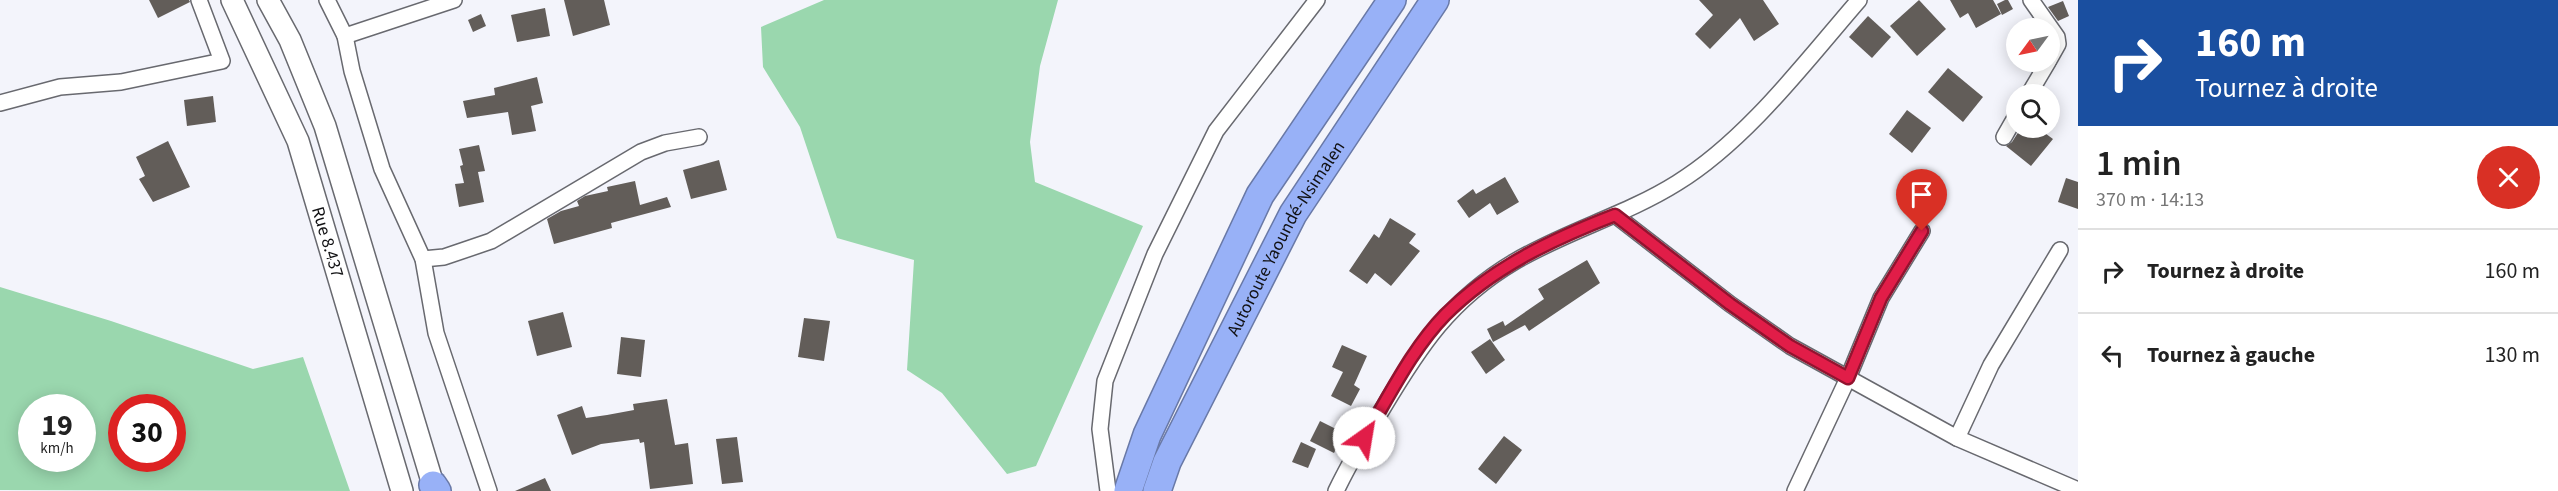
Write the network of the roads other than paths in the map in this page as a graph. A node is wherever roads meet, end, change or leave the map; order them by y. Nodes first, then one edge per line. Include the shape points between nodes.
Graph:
1 (200, 0) edge
2 (232, 0) edge
3 (268, 0) edge
4 (327, 0) edge
5 (454, 0) edge
6 (1317, 0) edge
7 (1392, 0) edge
8 (1435, 0) edge
9 (1859, 0) edge
10 (2031, 0) edge
11 (2044, 18) edge
12 (345, 36) junction
13 (0, 103) edge
14 (2006, 134) edge
15 (699, 137) dead end
16 (2004, 137) dead end
17 (1615, 215) junction
18 (1922, 231) dead end
19 (2060, 250) dead end
20 (423, 259) junction
21 (1848, 378) junction
22 (1147, 435) junction
23 (1957, 438) junction
24 (1167, 462) junction
25 (435, 489) edge
26 (2077, 489) edge
27 (402, 491) edge
28 (489, 491) edge
29 (1109, 491) edge
30 (1128, 491) edge
31 (1157, 491) edge
32 (1163, 491) edge
33 (1336, 491) edge
34 (1795, 491) edge

1 - 13 street via 222,61 120,82 60,87
2 - 27 main road, Rue 8.437 via 298,141
3 - 25 main road, Rue 8.437 via 290,40 325,126
4 - 12 street
5 - 12 street
6 - 29 street via 1216,131 1155,254 1105,381 1100,429
7 - 22 highway, Autoroute Yaoundé-Nsimalen via 1260,195
8 - 24 highway, Autoroute Yaoundé-Nsimalen via 1293,214
9 - 17 street via 1779,92 1712,158 1678,183
10 - 11 street
12 - 20 street via 382,169
14 - 16 street
15 - 20 street via 641,152 483,245 444,258
17 - 21 street via 1738,310 1790,346
17 - 33 street via 1514,262 1444,316 1412,358
18 - 21 street via 1881,298
19 - 23 street via 1991,365
20 - 28 street via 436,333
21 - 23 street
21 - 34 street
22 - 29 highway
22 - 30 highway, Autoroute Yaoundé-Nsimalen
23 - 26 street
24 - 31 highway, Autoroute Yaoundé-Nsimalen
24 - 32 highway

